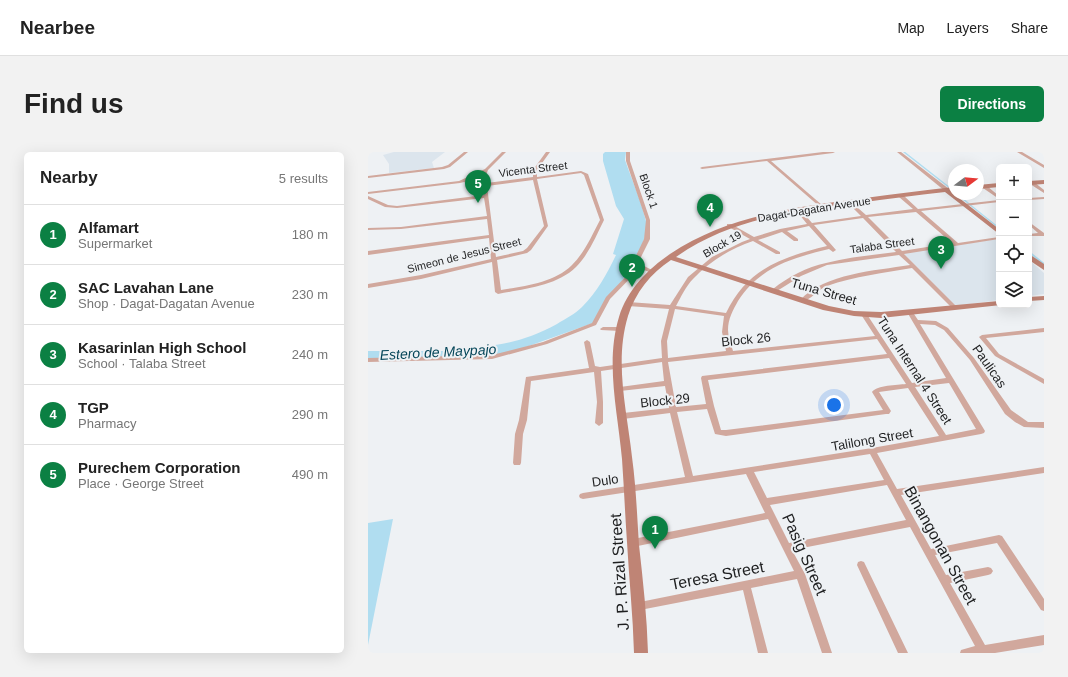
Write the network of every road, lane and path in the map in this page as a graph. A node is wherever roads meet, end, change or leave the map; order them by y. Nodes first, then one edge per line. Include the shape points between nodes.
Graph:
1 (466, 152) edge
2 (504, 152) edge
3 (548, 152) edge
4 (628, 152) edge
5 (833, 152) edge
6 (899, 152) edge
7 (1019, 152) edge
8 (777, 153) dead end
9 (800, 154) edge
10 (782, 158) junction
11 (768, 160) junction
12 (1044, 167) edge
13 (702, 168) dead end
14 (486, 170) junction
15 (368, 177) edge
16 (535, 178) junction
17 (460, 182) junction
18 (1044, 182) edge
19 (1032, 183) edge
20 (1032, 184) edge
21 (485, 185) junction
22 (996, 185) edge
23 (984, 187) edge
24 (948, 189) edge
25 (984, 189) edge
26 (948, 190) edge
27 (1044, 192) edge
28 (368, 193) edge
29 (486, 196) junction
30 (901, 196) junction
31 (368, 197) edge
32 (996, 198) edge
33 (1044, 198) edge
34 (1032, 199) edge
35 (960, 200) edge
36 (996, 200) edge
37 (850, 202) junction
38 (964, 204) junction
39 (820, 206) junction
40 (797, 209) junction
41 (918, 210) junction
42 (488, 216) junction
43 (865, 217) junction
44 (811, 224) junction
45 (729, 225) junction
46 (1032, 225) edge
47 (368, 230) edge
48 (782, 230) junction
49 (996, 230) edge
50 (1043, 234) edge
51 (1032, 235) edge
52 (491, 236) junction
53 (996, 238) edge
54 (751, 239) junction
55 (796, 240) dead end
56 (956, 244) junction
57 (901, 252) junction
58 (778, 253) dead end
59 (368, 254) edge
60 (670, 256) junction
61 (1032, 258) edge
62 (493, 260) junction
63 (914, 266) junction
64 (638, 267) junction
65 (702, 267) junction
66 (1044, 268) edge
67 (651, 271) junction
68 (748, 282) junction
69 (368, 286) edge
70 (775, 290) junction
71 (1044, 298) edge
72 (1032, 299) edge
73 (803, 300) junction
74 (996, 302) edge
75 (628, 304) junction
76 (671, 308) junction
77 (955, 308) junction
78 (910, 312) junction
79 (727, 315) junction
80 (865, 316) junction
81 (919, 321) junction
82 (603, 329) dead end
83 (620, 329) junction
84 (1044, 330) edge
85 (879, 337) junction
86 (587, 342) dead end
87 (730, 353) junction
88 (891, 356) junction
89 (368, 360) edge
90 (665, 360) junction
91 (617, 365) junction
92 (594, 369) junction
93 (951, 380) junction
94 (1044, 382) edge
95 (668, 383) junction
96 (910, 386) junction
97 (620, 389) junction
98 (710, 406) junction
99 (674, 411) junction
100 (623, 416) junction
101 (599, 423) dead end
102 (1044, 426) edge
103 (944, 438) junction
104 (872, 451) junction
105 (517, 463) dead end
106 (1044, 470) edge
107 (749, 471) junction
108 (690, 480) junction
109 (888, 482) junction
110 (630, 489) junction
111 (895, 493) junction
112 (583, 496) dead end
113 (765, 502) junction
114 (771, 515) junction
115 (912, 523) junction
116 (633, 543) junction
117 (787, 547) junction
118 (928, 553) junction
119 (862, 565) dead end
120 (988, 571) dead end
121 (800, 574) junction
122 (943, 580) junction
123 (746, 585) junction
124 (640, 606) junction
125 (1044, 607) edge
126 (1044, 640) edge
127 (983, 651) edge
128 (641, 653) edge
129 (763, 653) edge
130 (827, 653) edge
131 (903, 653) edge
132 (965, 653) edge

1 - 15 street via 443,168
2 - 14 street
3 - 16 street via 536,166
4 - 64 street, Block 1 via 628,161 648,220 646,239 635,262
5 - 9 street
6 - 24 street
7 - 12 street
8 - 10 street
9 - 10 street
10 - 11 street
11 - 13 street
11 - 39 street
14 - 17 street
14 - 21 street
16 - 21 street, Vicenta Street
16 - 62 street, Simeon de Jesus Street via 546,226 525,252
16 - 62 street, Vicenta Street via 583,172 588,176 602,220 587,250 572,268 557,277 535,285 498,292
17 - 21 street, Vicenta Street
17 - 28 street
18 - 19 street
20 - 27 street
21 - 29 street
22 - 23 street
25 - 32 street
26 - 30 street, Dagat-Dagatan Avenue
29 - 31 street via 397,207 387,206
29 - 42 street
30 - 37 street, Dagat-Dagatan Avenue
30 - 41 street
33 - 34 street
35 - 38 street
36 - 38 street, Block 19
37 - 39 street, Dagat-Dagatan Avenue
37 - 43 street
38 - 41 street, Block 19
38 - 49 street
39 - 40 street, Dagat-Dagatan Avenue
40 - 44 street
40 - 45 street, Dagat-Dagatan Avenue
41 - 43 street, Block 19
41 - 56 street
42 - 47 street
42 - 52 street
43 - 44 street, Block 19
43 - 57 street
44 - 48 street, Block 19
44 - 68 street via 832,249 797,255 759,273
45 - 54 street
45 - 60 street, Dagat-Dagatan Avenue
46 - 50 street
48 - 54 street, Block 19
48 - 55 street
50 - 51 street
52 - 59 street
52 - 62 street
53 - 56 street, Talaba Street
54 - 58 street
54 - 65 street, Block 19 via 724,252
56 - 57 street, Talaba Street
57 - 63 street
57 - 70 street, Talaba Street via 843,260 809,269 788,279
60 - 65 street, Tuna Street
60 - 67 street, Dagat-Dagatan Avenue
61 - 66 street
62 - 69 street, Simeon de Jesus Street
63 - 73 street via 845,278 822,286
63 - 77 street
64 - 67 street
64 - 89 street via 608,298 594,324 545,343 492,357
65 - 68 street, Tuna Street
65 - 76 street, Block 19 via 687,282
67 - 75 street, Dagat-Dagatan Avenue
68 - 70 street, Tuna Street
68 - 79 street
70 - 73 street, Tuna Street
71 - 72 street
73 - 80 street, Tuna Street
74 - 77 street, Tuna Street
75 - 76 street
75 - 83 street, Dagat-Dagatan Avenue
76 - 79 street
76 - 90 street via 664,343
77 - 78 street, Tuna Street
78 - 80 street, Tuna Street
78 - 81 street, Talilong Street
79 - 87 street via 725,329
80 - 85 street, Tuna Internal 4 Street
81 - 93 street, Talilong Street
81 - 102 street, Paulicas via 936,323 946,329 972,359 1008,412 1027,425
82 - 83 street
83 - 91 street, Dagat-Dagatan Avenue
84 - 94 street via 982,337 997,355
85 - 87 street, Block 26
85 - 88 street, Tuna Internal 4 Street
86 - 92 street
87 - 90 street, Block 26
88 - 96 street, Tuna Internal 4 Street
88 - 98 street via 704,378
90 - 91 street, Block 26
90 - 95 street
91 - 92 street, Block 26
91 - 97 street, Dagat-Dagatan Avenue
92 - 101 street via 600,402
92 - 105 street, Block 26 via 528,379
93 - 96 street
93 - 103 street, Talilong Street via 981,432
95 - 97 street
95 - 99 street
96 - 98 street via 875,392 886,412 726,433 718,432
96 - 103 street, Tuna Internal 4 Street
97 - 100 street, Dagat-Dagatan Avenue
98 - 99 street, Block 29
99 - 100 street, Block 29
99 - 108 street
100 - 110 street, Dagat-Dagatan Avenue
103 - 104 street, Talilong Street
104 - 107 street, Talilong Street
104 - 109 street, Binangonan Street
106 - 111 street
107 - 108 street, Talilong Street
107 - 113 street, Pasig Street
108 - 110 street, Talilong Street
109 - 111 street, Binangonan Street
109 - 113 street
110 - 112 street, Dulo
110 - 116 street, J. P. Rizal Street
111 - 115 street, Binangonan Street
113 - 114 street, Pasig Street
114 - 116 street
114 - 117 street, Pasig Street
115 - 117 street
115 - 118 street, Binangonan Street
116 - 124 street, J. P. Rizal Street
117 - 121 street, Pasig Street
118 - 122 street, Binangonan Street
118 - 125 street via 999,539
119 - 131 street
120 - 122 street
121 - 123 street, Teresa Street
121 - 130 street, Pasig Street
122 - 127 street, Binangonan Street
123 - 124 street, Teresa Street
123 - 129 street
124 - 128 street, J. P. Rizal Street
126 - 127 street
127 - 132 street

